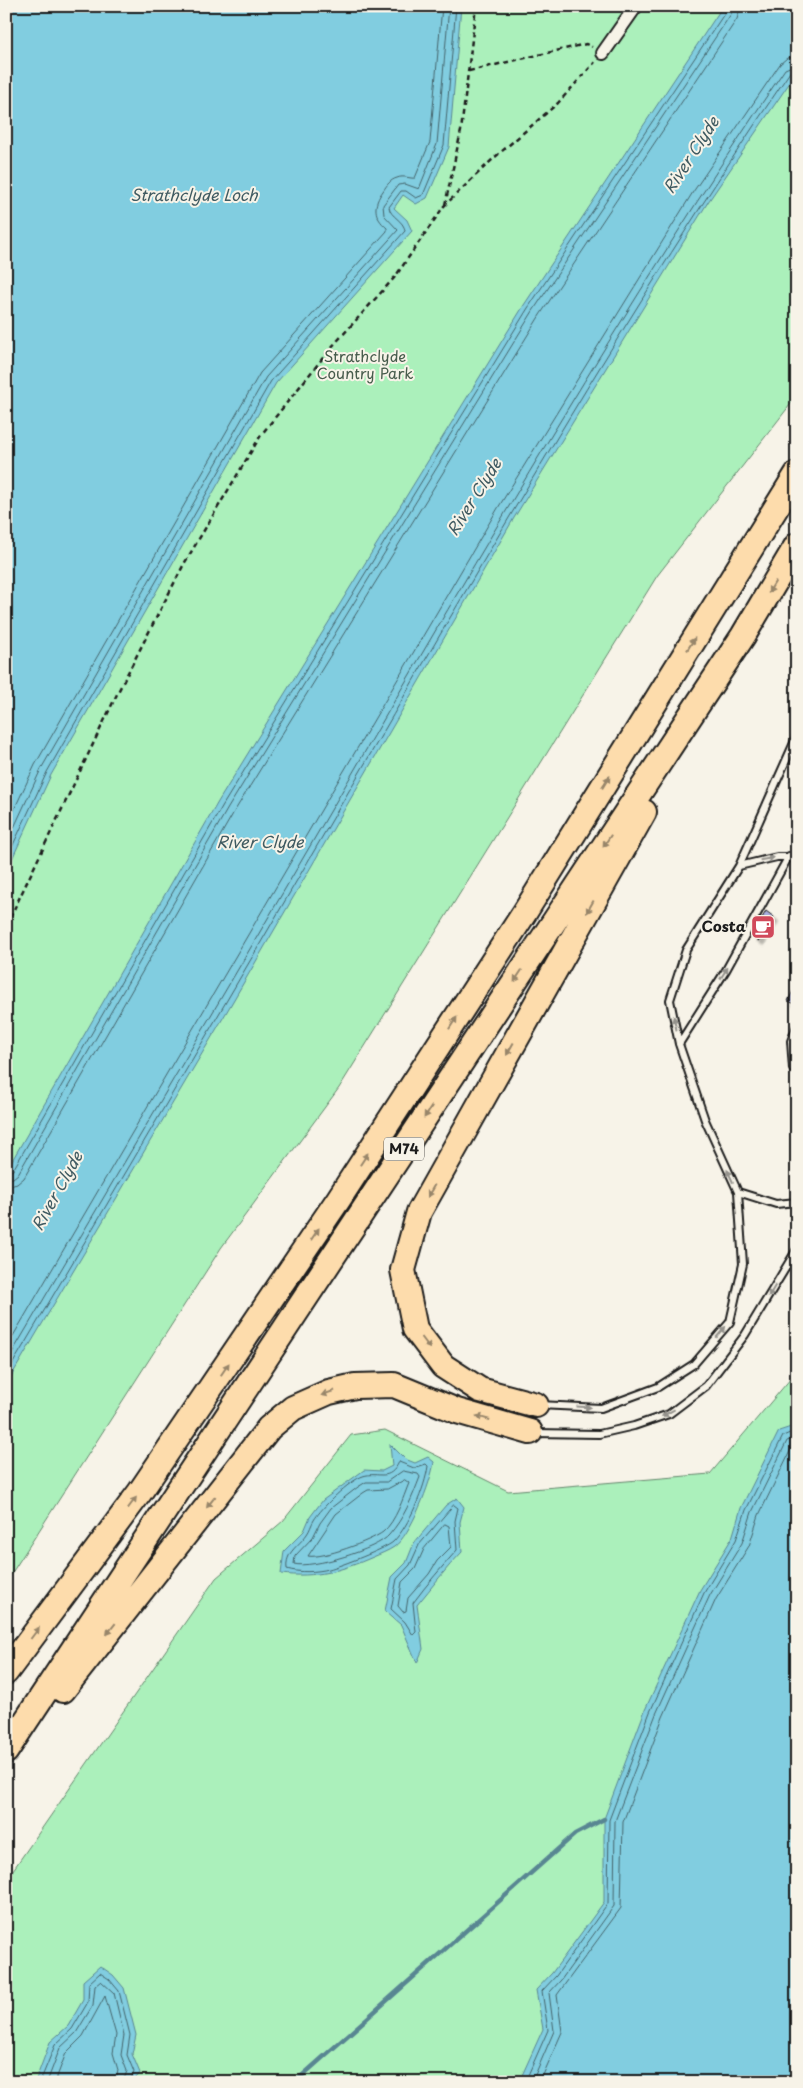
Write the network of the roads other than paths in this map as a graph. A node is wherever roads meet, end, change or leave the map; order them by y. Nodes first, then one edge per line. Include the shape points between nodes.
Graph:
1 (636, 6) edge
2 (603, 53) road end
3 (797, 474) edge
4 (797, 545) edge
5 (743, 636) junction
6 (797, 736) edge
7 (793, 857) edge
8 (739, 866) junction
9 (797, 1026) edge
10 (679, 1044) junction
11 (797, 1072) edge
12 (738, 1192) junction
13 (797, 1202) edge
14 (797, 1249) edge
15 (536, 1405) joint
16 (530, 1432) joint
17 (6, 1672) edge
18 (6, 1751) edge
19 (6, 1763) edge

1 - 2 street
17 -> 3 highway, M74 via 140,1492 332,1208 525,912
4 -> 5 highway, M74
5 -> 15 highway via 419,1212 403,1270 415,1328 444,1366 480,1390
5 -> 18 highway, M74
6 - 8 lane
8 -> 7 lane via 753,861
10 -> 7 lane
10 -> 8 lane via 670,1000 686,950
9 - 11 lane via 791,1041 793,1069
12 -> 10 lane via 705,1120
12 - 13 lane via 776,1204
15 -> 12 lane via 601,1408 658,1387 694,1364 730,1322 743,1264
14 -> 16 lane via 745,1335 706,1386 669,1414 600,1434
16 -> 19 highway via 457,1411 394,1385 355,1386 328,1392 293,1408 269,1428

